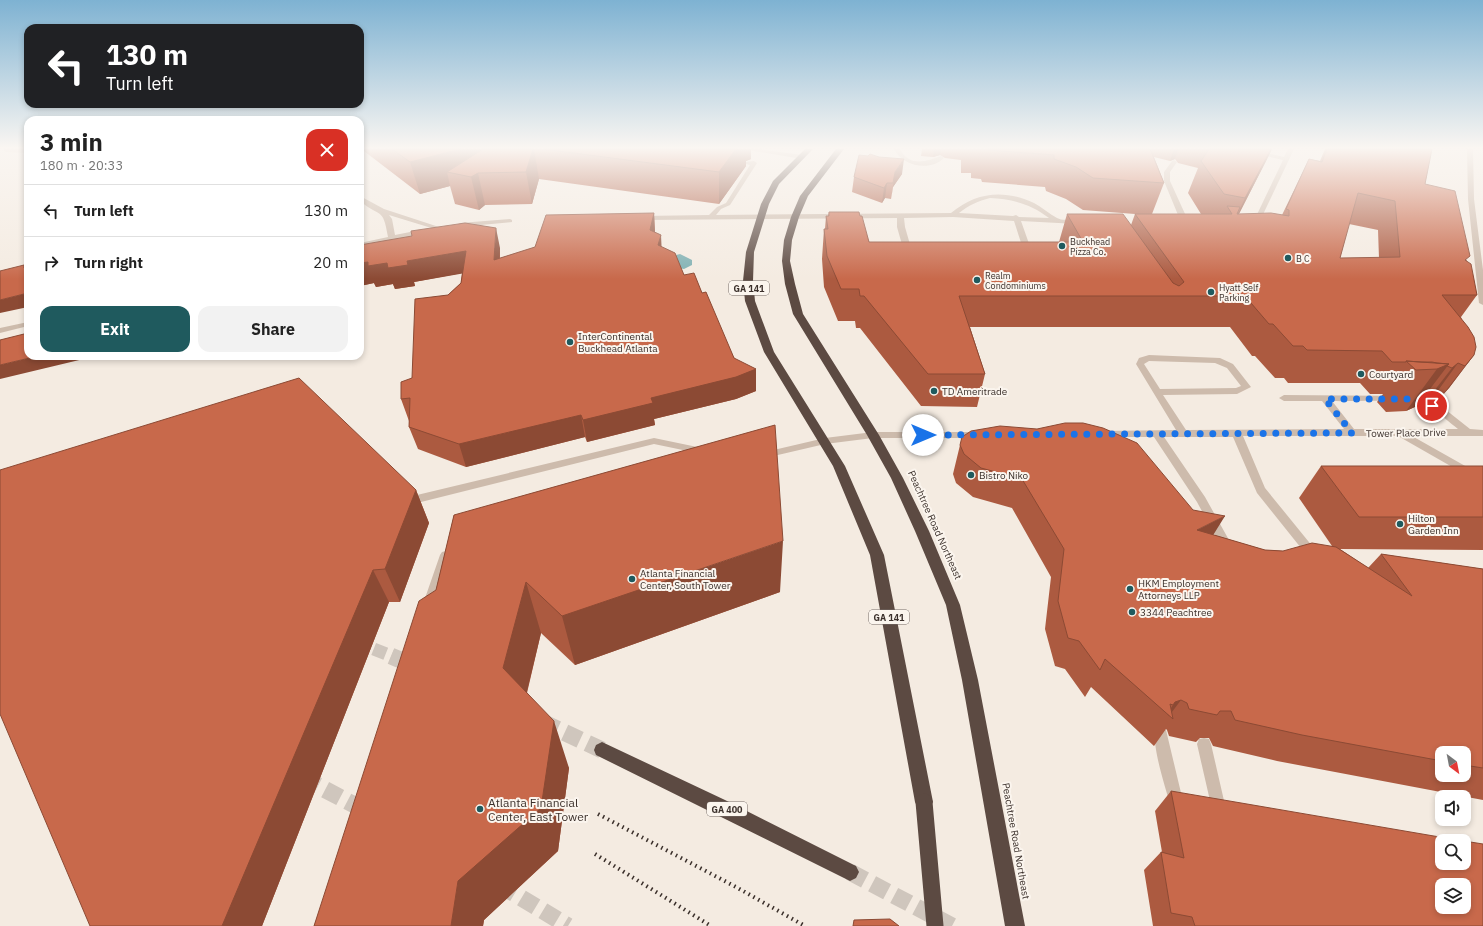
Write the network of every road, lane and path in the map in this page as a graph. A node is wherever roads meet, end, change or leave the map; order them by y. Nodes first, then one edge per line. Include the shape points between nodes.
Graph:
1 (735, 192) edge
2 (771, 192) edge
3 (807, 192) edge
4 (1173, 192) edge
5 (1271, 192) edge
6 (1471, 192) edge
7 (364, 201) edge
8 (383, 212) junction
9 (900, 215) junction
10 (953, 215) junction
11 (795, 217) junction
12 (1016, 217) junction
13 (631, 218) edge
14 (710, 218) junction
15 (760, 218) junction
16 (1056, 220) junction
17 (510, 221) dead end
18 (1085, 222) edge
19 (444, 227) junction
20 (1179, 228) edge
21 (1252, 232) edge
22 (392, 237) junction
23 (364, 244) edge
24 (1024, 261) edge
25 (911, 262) edge
26 (1480, 299) edge
27 (24, 325) edge
28 (0, 330) edge
29 (1157, 392) junction
30 (1284, 398) dead end
31 (1325, 399) junction
32 (1468, 432) junction
33 (1352, 433) junction
34 (1400, 433) junction
35 (1483, 433) edge
36 (987, 434) edge
37 (1095, 434) edge
38 (1157, 434) junction
39 (1183, 434) junction
40 (1237, 434) junction
41 (873, 435) junction
42 (825, 441) junction
43 (713, 454) edge
44 (758, 456) edge
45 (1483, 473) edge
46 (417, 499) dead end
47 (450, 543) edge
48 (1233, 558) edge
49 (1320, 562) edge
50 (424, 618) edge
51 (1161, 734) edge
52 (1204, 744) dead end
53 (602, 750) tunnel mouth
54 (1176, 797) edge
55 (1218, 805) edge
56 (850, 872) tunnel mouth
57 (936, 926) edge
58 (1015, 926) edge

1 - 14 street via 728,204 716,206
2 - 15 highway, GA 141
3 - 11 highway, Peachtree Road Northeast
4 - 20 street via 1191,229
5 - 21 street
6 - 26 street
7 - 8 street
8 - 19 street via 423,225
8 - 22 street via 389,219
9 - 10 street via 922,212
9 - 11 street
9 - 25 street
10 - 12 street
10 - 16 street via 975,199 1005,196 1032,204
11 - 15 street
11 - 41 highway, Peachtree Road Northeast via 788,240 786,261 798,314
12 - 16 street
12 - 24 street via 1032,261
13 - 14 street
14 - 15 street
15 - 42 highway, GA 141 via 750,252 750,301 769,352
16 - 18 street
17 - 19 street
19 - 22 street
22 - 23 street
27 - 28 street
29 - 29 street via 1237,391 1246,387 1230,366 1217,360 1142,360 1140,364
29 - 39 street
30 - 31 street
31 - 32 street via 1408,399 1443,412
31 - 33 street
32 - 34 street, Tower Place Drive
32 - 35 street, Tower Place Drive
33 - 34 street, Tower Place Drive
33 - 40 street, Tower Place Drive
34 - 45 street via 1465,470
36 - 41 street
37 - 38 street, Tower Place Drive
38 - 39 street, Tower Place Drive
38 - 48 street via 1201,500
39 - 40 street, Tower Place Drive
40 - 49 street via 1261,490
41 - 42 street
41 - 58 highway, Peachtree Road Northeast via 922,531 953,605 970,680
42 - 44 street
42 - 57 highway, GA 141, bridge via 839,466 876,555 924,802
43 - 46 street via 654,441
47 - 50 street
51 - 54 street
52 - 55 street
53 - 56 highway, GA 400

